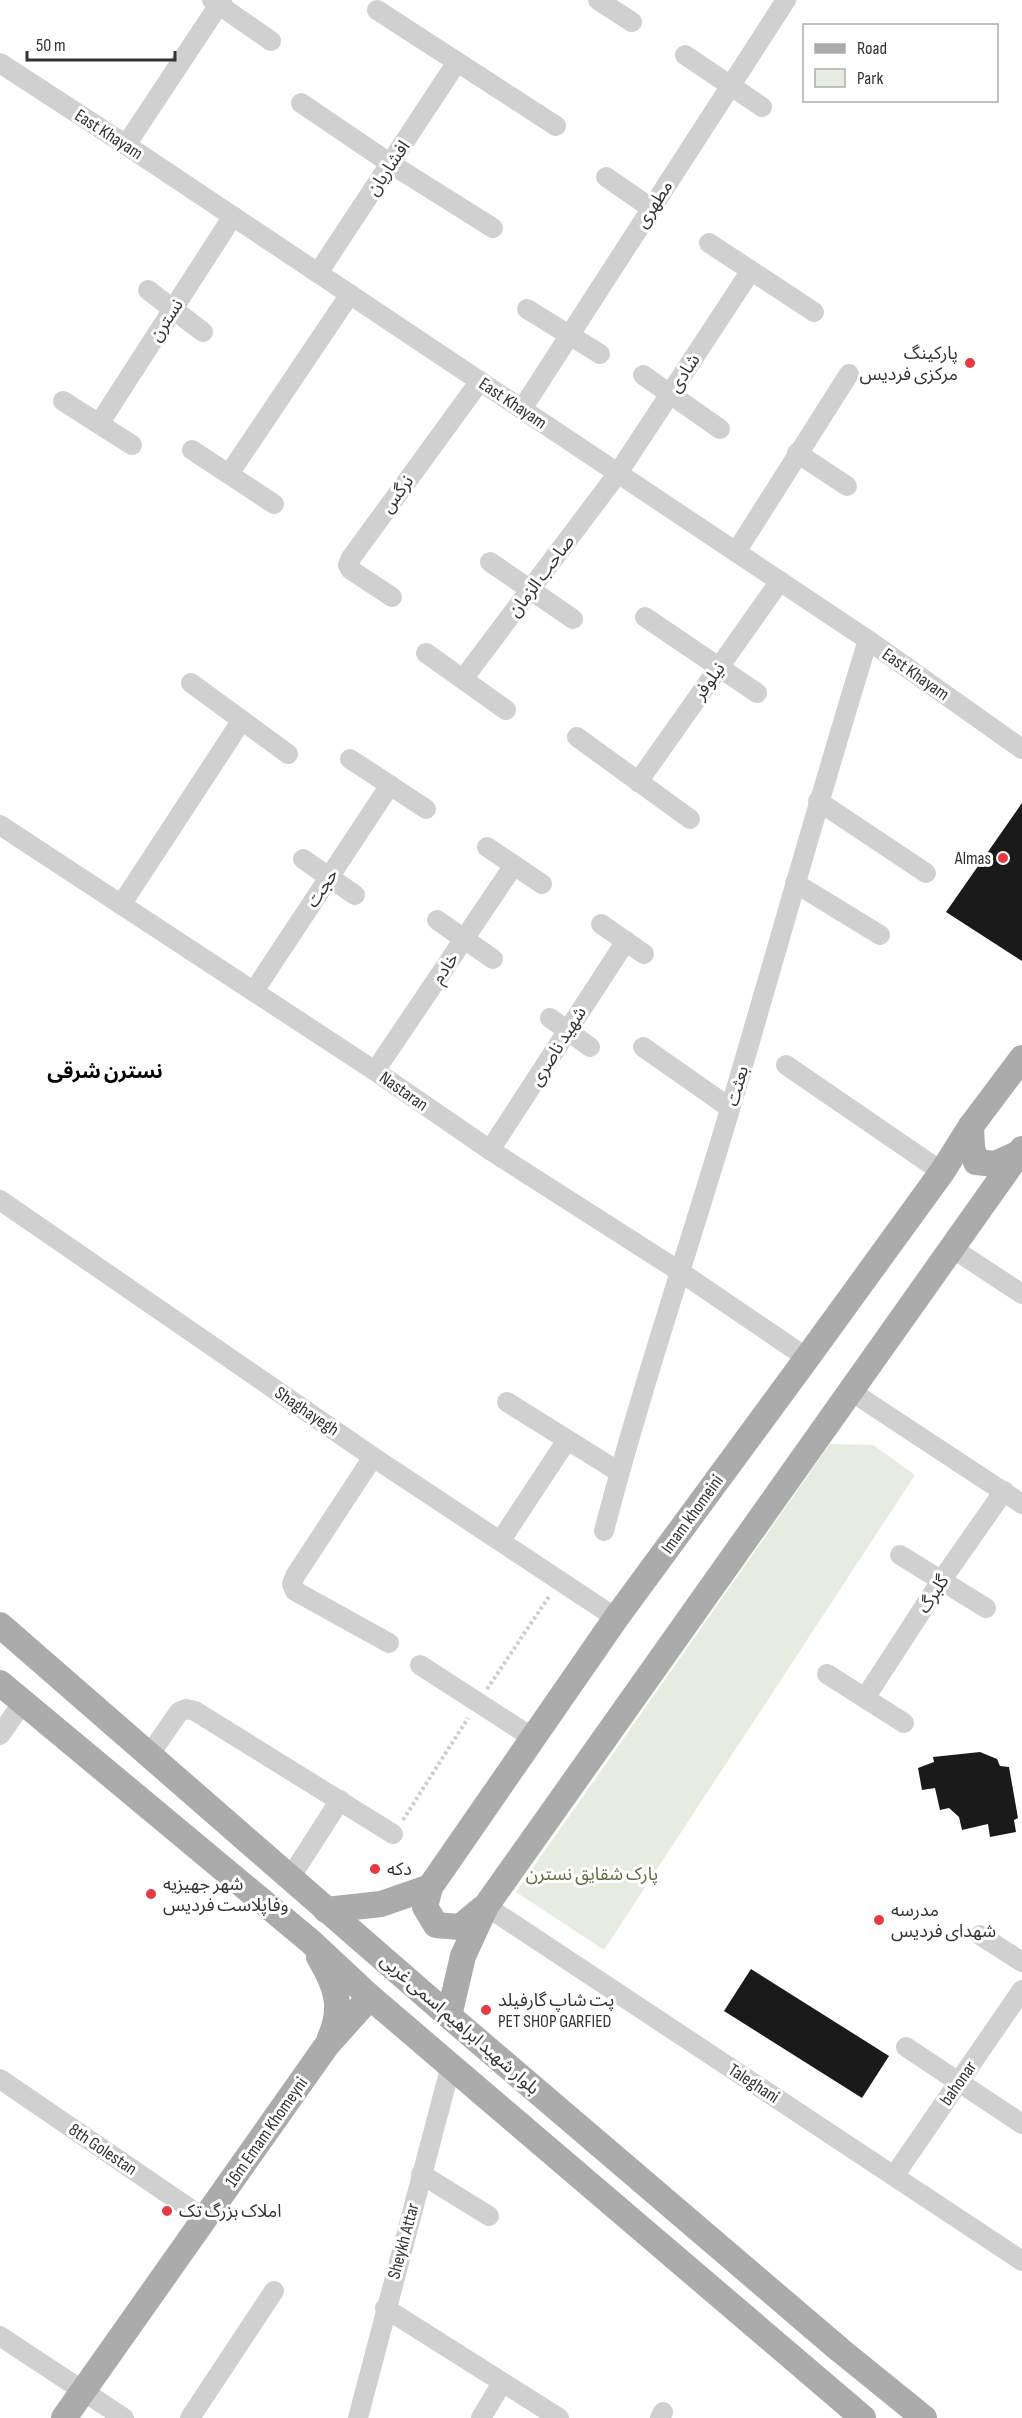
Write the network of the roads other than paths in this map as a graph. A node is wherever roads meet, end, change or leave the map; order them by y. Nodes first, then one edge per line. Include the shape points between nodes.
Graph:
1 (598, 0) edge
2 (786, 0) edge
3 (218, 1) edge
4 (377, 10) dead end
5 (632, 22) dead end
6 (271, 41) dead end
7 (685, 55) dead end
8 (457, 62) junction
9 (0, 63) edge
10 (731, 85) junction
11 (301, 103) dead end
12 (762, 107) dead end
13 (555, 126) dead end
14 (126, 145) junction
15 (391, 164) junction
16 (606, 177) dead end
17 (651, 208) junction
18 (233, 216) junction
19 (493, 228) dead end
20 (709, 243) dead end
21 (750, 272) junction
22 (318, 273) junction
23 (148, 290) dead end
24 (350, 294) junction
25 (173, 309) junction
26 (527, 309) dead end
27 (814, 312) dead end
28 (204, 332) dead end
29 (569, 335) junction
30 (600, 354) dead end
31 (849, 374) dead end
32 (643, 375) dead end
33 (480, 381) junction
34 (669, 395) junction
35 (63, 401) dead end
36 (522, 409) junction
37 (99, 424) junction
38 (720, 429) dead end
39 (132, 445) dead end
40 (192, 450) dead end
41 (797, 453) junction
42 (229, 474) junction
43 (618, 474) junction
44 (848, 486) dead end
45 (274, 504) dead end
46 (736, 552) junction
47 (490, 562) dead end
48 (780, 581) junction
49 (531, 590) junction
50 (392, 597) dead end
51 (645, 617) dead end
52 (573, 620) dead end
53 (868, 640) junction
54 (426, 653) dead end
55 (719, 667) junction
56 (463, 679) junction
57 (191, 683) dead end
58 (757, 693) dead end
59 (506, 710) dead end
60 (242, 720) junction
61 (577, 737) dead end
62 (1022, 749) edge
63 (288, 754) dead end
64 (350, 759) dead end
65 (638, 782) junction
66 (390, 785) junction
67 (818, 801) junction
68 (426, 809) dead end
69 (690, 819) dead end
70 (0, 825) edge
71 (487, 847) dead end
72 (303, 859) dead end
73 (514, 866) junction
74 (926, 873) dead end
75 (329, 878) junction
76 (795, 883) junction
77 (542, 884) dead end
78 (355, 895) dead end
79 (121, 904) junction
80 (437, 920) dead end
81 (600, 924) dead end
82 (880, 935) dead end
83 (464, 939) junction
84 (626, 941) junction
85 (644, 954) dead end
86 (493, 959) dead end
87 (254, 992) junction
88 (550, 1018) dead end
89 (568, 1031) junction
90 (590, 1047) dead end
91 (643, 1047) dead end
92 (1022, 1058) edge
93 (786, 1065) dead end
94 (375, 1071) junction
95 (730, 1108) junction
96 (971, 1126) junction
97 (490, 1150) junction
98 (1020, 1151) edge
99 (942, 1172) junction
100 (0, 1200) edge
101 (952, 1248) junction
102 (679, 1271) junction
103 (1022, 1294) edge
104 (807, 1358) junction
105 (849, 1390) junction
106 (507, 1402) dead end
107 (567, 1440) junction
108 (374, 1456) junction
109 (619, 1472) junction
110 (1004, 1491) junction
111 (1022, 1504) edge
112 (604, 1531) dead end
113 (501, 1540) junction
114 (900, 1555) dead end
115 (941, 1581) junction
116 (986, 1608) dead end
117 (616, 1618) junction
118 (0, 1626) edge
119 (389, 1643) dead end
120 (420, 1665) dead end
121 (827, 1674) dead end
122 (0, 1683) edge
123 (865, 1698) junction
124 (23, 1702) junction
125 (904, 1723) dead end
126 (0, 1735) edge
127 (533, 1738) junction
128 (150, 1754) junction
129 (340, 1800) junction
130 (393, 1834) dead end
131 (290, 1878) junction
132 (430, 1887) junction
133 (486, 1906) junction
134 (326, 1910) junction
135 (980, 1935) dead end
136 (310, 1941) junction
137 (1022, 1962) edge
138 (1022, 1990) edge
139 (370, 1997) junction
140 (449, 2016) junction
141 (327, 2045) junction
142 (906, 2047) dead end
143 (451, 2065) junction
144 (0, 2079) edge
145 (959, 2082) junction
146 (1022, 2124) edge
147 (421, 2174) junction
148 (894, 2176) junction
149 (489, 2216) dead end
150 (205, 2219) junction
151 (1022, 2261) edge
152 (274, 2291) dead end
153 (385, 2308) junction
154 (0, 2336) edge
155 (502, 2383) junction
156 (82, 2391) junction
157 (63, 2418) edge
158 (124, 2418) edge
159 (190, 2418) edge
160 (358, 2418) edge
161 (481, 2418) edge
162 (559, 2418) edge
163 (863, 2418) edge
164 (924, 2418) edge

1 - 5 street
2 - 10 street, مطهری
3 - 6 street
3 - 14 street
4 - 8 street
7 - 10 street
8 - 13 street
8 - 15 street, افشاریان
9 - 14 street, East Khayam
10 - 12 street
10 - 17 street, مطهری
11 - 15 street
14 - 18 street, East Khayam
15 - 19 street
15 - 22 street, افشاریان
16 - 17 street
17 - 29 street, مطهری
18 - 22 street, East Khayam
18 - 25 street, نسترن
20 - 21 street
21 - 27 street
21 - 34 street, شادی
22 - 24 street, East Khayam
23 - 25 street
24 - 33 street, East Khayam
24 - 42 street
25 - 28 street
25 - 37 street, نسترن
26 - 29 street
29 - 30 street
29 - 36 street, مطهری
31 - 41 street
32 - 34 street
33 - 36 street, East Khayam
33 - 50 street, نرگس via 348,565
34 - 38 street
34 - 43 street, شادی
35 - 37 street
36 - 43 street, East Khayam
37 - 39 street
40 - 42 street
41 - 44 street
41 - 46 street
42 - 45 street
43 - 46 street, East Khayam
43 - 49 street, صاحب الزمان
46 - 48 street, East Khayam
47 - 49 street
48 - 53 street, East Khayam
48 - 55 street, نیلوفر
49 - 52 street
49 - 56 street, صاحب الزمان
51 - 55 street
53 - 62 street, East Khayam
53 - 67 street, بعثت
54 - 56 street
55 - 58 street
55 - 65 street, نیلوفر
56 - 59 street
57 - 60 street
60 - 63 street
60 - 79 street
61 - 65 street
64 - 66 street
65 - 69 street
66 - 68 street
66 - 75 street, حجت
67 - 74 street
67 - 76 street, بعثت
70 - 79 street, Nastaran
71 - 73 street
72 - 75 street
73 - 77 street
73 - 83 street, خادم
75 - 78 street
75 - 87 street, حجت
76 - 82 street
76 - 95 street, بعثت
79 - 87 street, Nastaran
80 - 83 street
81 - 84 street
83 - 86 street
83 - 94 street, خادم
84 - 85 street
84 - 89 street, شهید ناصری
87 - 94 street, Nastaran
88 - 89 street
89 - 90 street
89 - 97 street, شهید ناصری
91 - 95 street
92 - 96 main road, Imam khomeini
93 - 99 street
94 - 97 street, Nastaran
95 - 102 street, بعثت
96 - 98 main road via 976,1162 995,1164
96 - 99 main road, Imam khomeini
97 - 102 street, Nastaran
98 - 101 main road
99 - 104 main road, Imam khomeini
100 - 108 street, Shaghayegh
101 - 103 street
101 - 105 main road
102 - 104 street, Nastaran
102 - 109 street, بعثت
104 - 117 main road, Imam khomeini
105 - 110 street
105 - 133 main road
106 - 107 street
107 - 109 street
107 - 113 street
108 - 113 street, Shaghayegh
108 - 119 street via 292,1584 295,1591
109 - 112 street, بعثت
110 - 111 street
110 - 115 street, گلبرگ
113 - 117 street, Shaghayegh
114 - 115 street
115 - 116 street
115 - 123 street, گلبرگ
117 - 127 main road, Imam khomeini
118 - 128 main road, بلوار شهید ابراهیم اسمی غربی
120 - 127 street
121 - 123 street
122 - 124 main road, بلوار شهید ابراهیم اسمی غربی
123 - 125 street
124 - 126 street
124 - 136 main road, بلوار شهید ابراهیم اسمی غربی
127 - 132 main road, Imam khomeini
128 - 129 street via 179,1712 186,1708 195,1710
128 - 131 main road, بلوار شهید ابراهیم اسمی غربی
129 - 130 street
129 - 131 street
131 - 134 main road, بلوار شهید ابراهیم اسمی غربی
132 - 133 main road via 425,1907 436,1925 460,1927
132 - 134 main road via 381,1904
133 - 140 main road via 463,1956
133 - 148 street, Taleghani
134 - 140 main road, بلوار شهید ابراهیم اسمی غربی
135 - 137 street
136 - 139 main road, بلوار شهید ابراهیم اسمی غربی
136 - 141 main road via 326,1969 339,2009
138 - 145 street, bahonar
139 - 141 main road, 16m Emam Khomeyni
139 - 143 main road, بلوار شهید ابراهیم اسمی غربی
140 - 164 main road, بلوار شهید ابراهیم اسمی غربی
141 - 150 main road, 16m Emam Khomeyni
142 - 145 street
143 - 147 street, Sheykh Attar
143 - 163 main road, بلوار شهید ابراهیم اسمی غربی
144 - 150 street, 8th Golestan
145 - 146 street
145 - 148 street, bahonar
147 - 149 street
147 - 153 street, Sheykh Attar
148 - 151 street, Taleghani
150 - 156 main road, 16m Emam Khomeyni
152 - 159 street
153 - 155 street
153 - 160 street, Sheykh Attar
154 - 156 street
155 - 161 street
155 - 162 street
156 - 157 main road, 16m Emam Khomeyni
156 - 158 street

